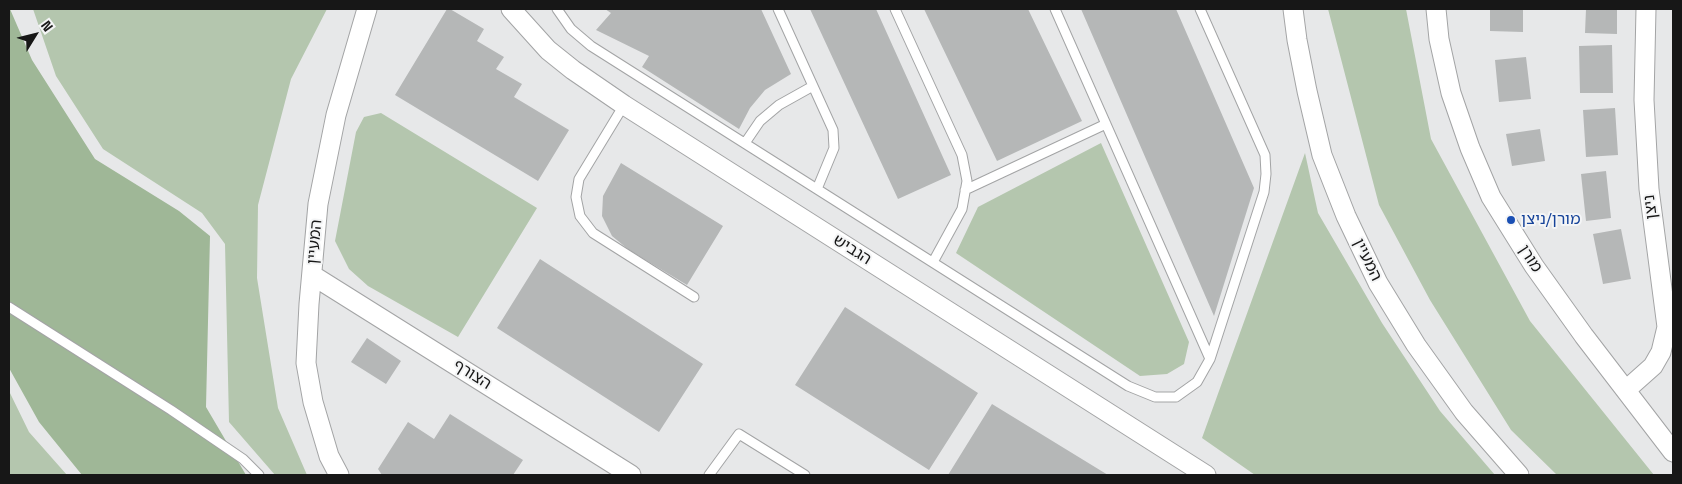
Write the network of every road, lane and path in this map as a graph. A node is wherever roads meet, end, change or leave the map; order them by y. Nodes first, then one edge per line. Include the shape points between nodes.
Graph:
1 (367, 9) edge
2 (511, 9) edge
3 (558, 9) edge
4 (778, 9) edge
5 (894, 9) edge
6 (1055, 9) edge
7 (1200, 9) edge
8 (1293, 9) edge
9 (1436, 9) edge
10 (1646, 9) edge
11 (813, 86) junction
12 (624, 105) junction
13 (1106, 124) junction
14 (744, 143) junction
15 (817, 189) junction
16 (965, 190) junction
17 (933, 262) junction
18 (312, 275) junction
19 (694, 298) dead end
20 (9, 307) edge
21 (1210, 360) junction
22 (1626, 390) junction
23 (1673, 452) edge
24 (258, 475) edge
25 (339, 475) edge
26 (631, 475) edge
27 (709, 475) edge
28 (805, 475) edge
29 (1206, 475) edge
30 (1519, 475) edge

1 - 18 street, המעיין via 334,124 318,204
2 - 12 street, הגביש via 548,50
3 - 14 lane via 571,29 591,46
4 - 11 lane
5 - 16 lane via 962,154 967,181
6 - 13 lane
7 - 21 lane via 1265,155 1266,174 1264,192
8 - 30 street, המעיין via 1296,40 1322,155 1378,283 1464,412
9 - 22 street, מורן via 1451,93 1491,197 1534,266
10 - 22 street, ניצן via 1644,100 1649,189 1666,327 1661,352 1653,366
11 - 14 lane via 779,105 760,121
11 - 15 lane via 834,130 834,148
12 - 19 lane via 579,179 576,197 580,216 593,233
12 - 29 street, הגביש
13 - 16 lane
13 - 21 lane
14 - 15 lane
15 - 17 lane
16 - 17 lane via 962,209
17 - 21 lane via 1128,386 1155,396 1176,396 1197,382
18 - 25 street, המעיין via 306,363 313,402 329,456
18 - 26 street, הצורף
20 - 24 lane via 171,410 243,459
22 - 23 street, מורן
27 - 28 lane via 739,434

